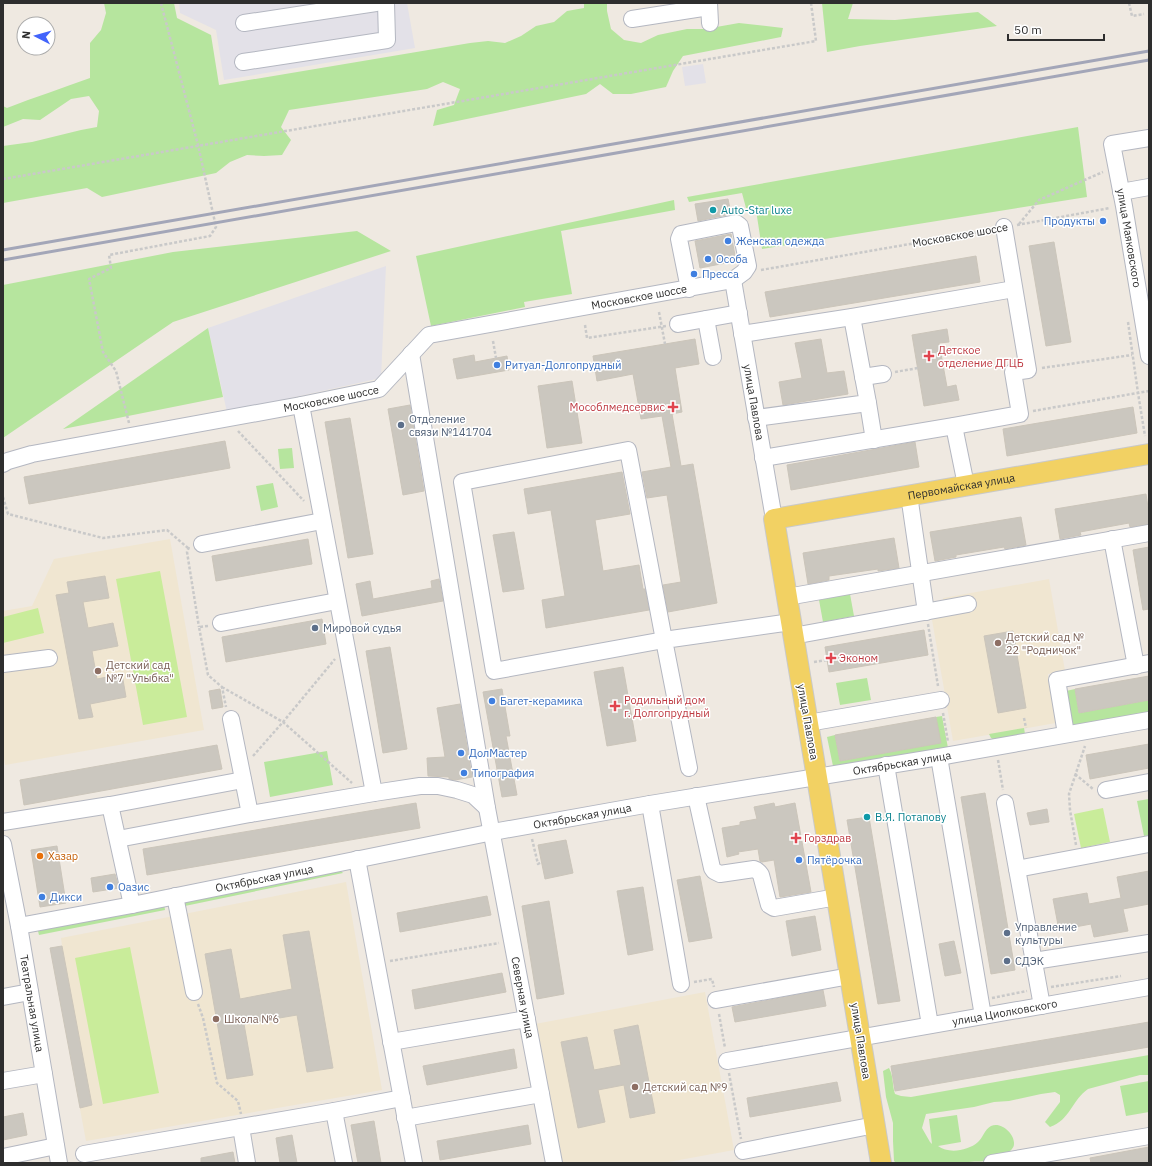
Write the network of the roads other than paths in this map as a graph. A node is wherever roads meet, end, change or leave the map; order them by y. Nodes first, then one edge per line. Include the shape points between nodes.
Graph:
1 (376, 3) edge
2 (386, 3) edge
3 (709, 11) edge
4 (632, 19) dead end
5 (244, 23) dead end
6 (243, 62) dead end
7 (1149, 138) edge
8 (1149, 187) edge
9 (1122, 199) junction
10 (1011, 226) road end
11 (733, 280) junction
12 (689, 289) junction
13 (1014, 289) junction
14 (1144, 298) edge
15 (739, 313) junction
16 (852, 317) junction
17 (706, 319) junction
18 (678, 324) road end
19 (742, 334) junction
20 (411, 354) junction
21 (1149, 356) edge
22 (713, 357) dead end
23 (883, 374) road end
24 (863, 376) junction
25 (868, 403) junction
26 (300, 405) junction
27 (756, 418) junction
28 (954, 426) junction
29 (874, 440) junction
30 (1149, 454) edge
31 (763, 458) junction
32 (3, 464) edge
33 (966, 485) junction
34 (909, 495) junction
35 (774, 518) junction
36 (322, 521) junction
37 (1149, 533) edge
38 (1112, 540) junction
39 (195, 546) road end
40 (920, 574) junction
41 (787, 597) junction
42 (337, 601) junction
43 (968, 604) dead end
44 (926, 612) junction
45 (221, 623) road end
46 (792, 629) junction
47 (664, 640) junction
48 (49, 658) dead end
49 (3, 664) edge
50 (1142, 665) edge
51 (941, 700) road end
52 (231, 718) road end
53 (1149, 720) edge
54 (808, 723) junction
55 (1066, 734) junction
56 (944, 751) junction
57 (886, 765) junction
58 (689, 768) dead end
59 (242, 774) junction
60 (817, 776) junction
61 (1149, 782) edge
62 (1106, 790) road end
63 (367, 794) junction
64 (696, 796) junction
65 (1005, 803) road end
66 (650, 804) junction
67 (110, 805) junction
68 (488, 808) junction
69 (250, 814) junction
70 (3, 822) edge
71 (492, 832) junction
72 (118, 839) junction
73 (3, 844) edge
74 (1149, 844) edge
75 (357, 859) junction
76 (1017, 869) junction
77 (175, 896) junction
78 (837, 897) junction
79 (132, 904) junction
80 (13, 917) edge
81 (1149, 943) edge
82 (1034, 961) junction
83 (850, 976) junction
84 (681, 984) dead end
85 (1149, 987) edge
86 (30, 992) junction
87 (194, 992) road end
88 (3, 997) edge
89 (716, 1000) dead end
90 (1042, 1006) junction
91 (982, 1008) junction
92 (527, 1019) junction
93 (930, 1025) junction
94 (860, 1038) junction
95 (391, 1042) junction
96 (727, 1061) dead end
97 (44, 1074) junction
98 (3, 1081) edge
99 (541, 1094) junction
100 (402, 1098) junction
101 (334, 1111) junction
102 (406, 1118) junction
103 (875, 1125) junction
104 (243, 1126) junction
105 (1149, 1136) edge
106 (56, 1146) junction
107 (743, 1151) dead end
108 (84, 1154) dead end
109 (3, 1157) edge
110 (1036, 1159) edge
111 (59, 1163) edge
112 (247, 1163) edge
113 (344, 1163) edge
114 (414, 1163) edge
115 (554, 1163) edge
116 (881, 1163) edge
117 (992, 1163) edge

1 - 5 street
2 - 6 street via 387,40
3 - 4 street
7 - 9 street, улица Маяковского via 1112,144
8 - 9 street
9 - 14 street, улица Маяковского
10 - 13 street
11 - 12 street, Московское шоссе
11 - 12 street via 748,266 742,231 736,224 681,234 679,239
11 - 15 street, улица Павлова
12 - 20 street, Московское шоссе via 429,335
13 - 16 street
13 - 28 street via 1028,370 1013,372 1020,414
14 - 21 street, улица Маяковского
15 - 17 street
15 - 19 street, улица Павлова
16 - 19 street
16 - 24 street
17 - 18 street
17 - 22 street
19 - 27 street, улица Павлова
20 - 26 street, Московское шоссе via 379,390
20 - 68 street, Северная улица
23 - 24 street
24 - 25 street
25 - 27 street
25 - 29 street
26 - 32 street, Московское шоссе via 32,454
26 - 36 street
27 - 31 street, улица Павлова
28 - 29 street
28 - 33 street
29 - 31 street
30 - 33 main road, Первомайская улица
31 - 35 street, улица Павлова
33 - 34 main road, Первомайская улица
34 - 35 main road, Первомайская улица
34 - 40 street
35 - 41 main road, улица Павлова
36 - 39 street
36 - 42 street
37 - 38 street
38 - 40 street
38 - 50 street
40 - 41 street
40 - 44 street
41 - 46 main road, улица Павлова
42 - 45 street
42 - 63 street
43 - 44 street
44 - 46 street
46 - 47 street
46 - 54 main road, улица Павлова
47 - 47 street via 628,450 462,482 494,671
47 - 58 street
48 - 49 street
50 - 55 street via 1057,680
51 - 54 street
52 - 59 street
53 - 55 street, Октябрьская улица
54 - 60 main road, улица Павлова
55 - 56 street, Октябрьская улица
56 - 57 street, Октябрьская улица
56 - 91 street
57 - 60 street, Октябрьская улица
57 - 93 street
59 - 67 street
59 - 69 street
60 - 64 street, Октябрьская улица
60 - 78 main road, улица Павлова
61 - 62 street
63 - 68 street via 420,786 438,786 473,795
63 - 69 street
64 - 66 street, Октябрьская улица
64 - 78 street via 714,871 720,874 757,870 761,875 769,905 774,908
65 - 76 street
66 - 71 street, Октябрьская улица
66 - 84 street
67 - 70 street
67 - 72 street
68 - 71 street, Северная улица
69 - 72 street
71 - 75 street, Октябрьская улица
71 - 92 street, Северная улица
72 - 79 street
73 - 80 street, Театральная улица
74 - 76 street
75 - 77 street, Октябрьская улица
75 - 95 street
76 - 82 street
77 - 79 street, Октябрьская улица
77 - 87 street
78 - 83 main road, улица Павлова
79 - 80 street, Октябрьская улица
80 - 86 street, Театральная улица
81 - 82 street
82 - 90 street
83 - 89 street
83 - 94 main road, улица Павлова
85 - 90 street, улица Циолковского
86 - 88 street
86 - 97 street, Театральная улица
90 - 91 street, улица Циолковского
91 - 93 street, улица Циолковского
92 - 95 street
92 - 99 street, Северная улица
93 - 94 street, улица Циолковского
94 - 96 street, улица Циолковского
94 - 103 main road, улица Павлова
95 - 100 street
97 - 98 street
97 - 106 street, Театральная улица
99 - 102 street
99 - 115 street, Северная улица
100 - 101 street
100 - 102 street
101 - 104 street
101 - 113 street
102 - 114 street
103 - 107 street
103 - 116 main road, улица Павлова
104 - 108 street
104 - 112 street
105 - 110 street
106 - 109 street
106 - 111 street, Театральная улица
110 - 117 street

